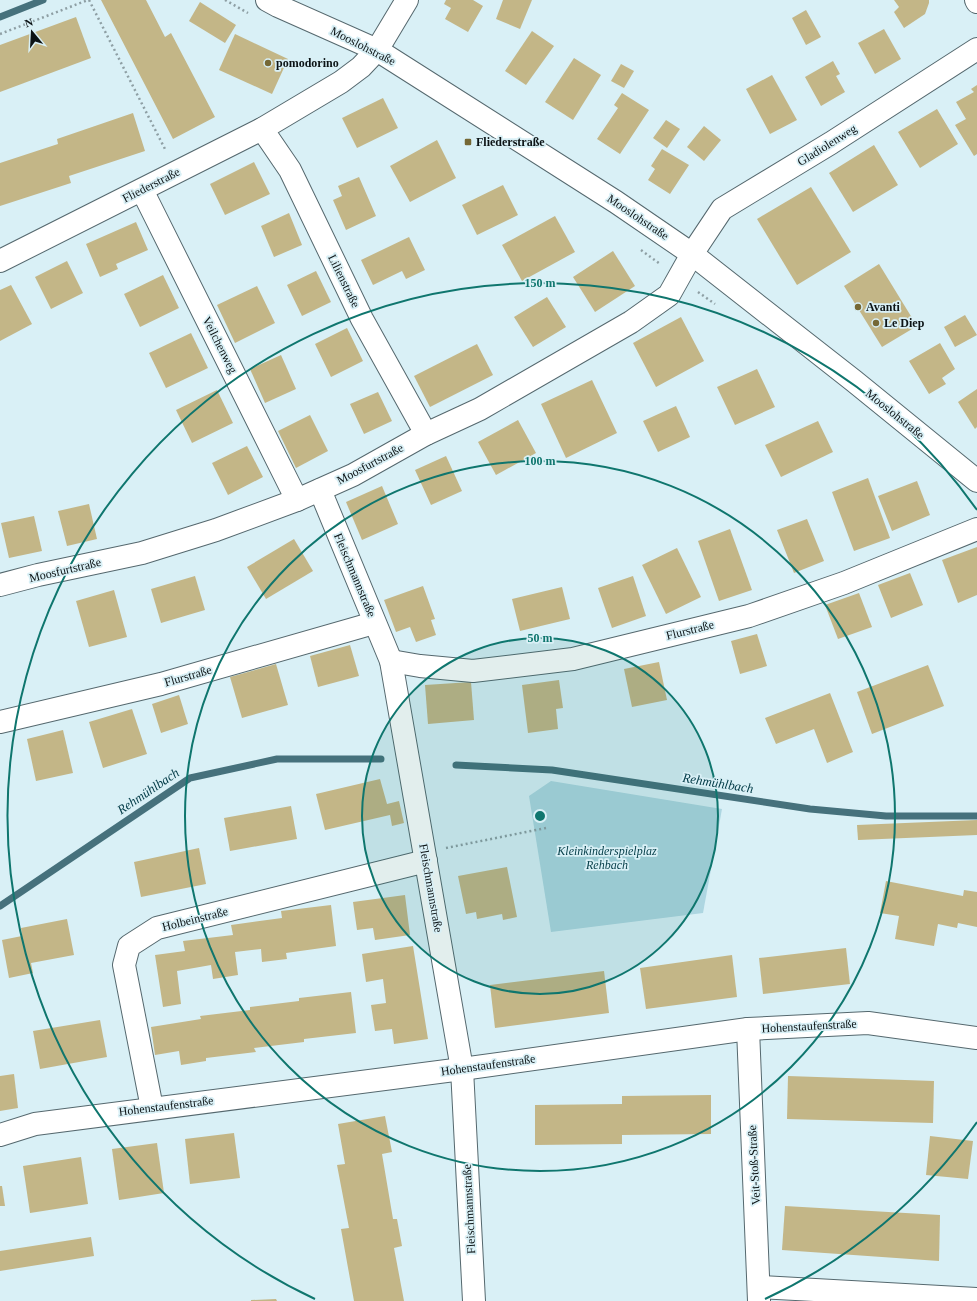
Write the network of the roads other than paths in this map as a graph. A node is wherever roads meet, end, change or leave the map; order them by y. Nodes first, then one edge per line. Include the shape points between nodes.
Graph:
1 (407, 0) edge
2 (260, 8) edge
3 (977, 49) edge
4 (378, 50) junction
5 (262, 129) junction
6 (142, 190) junction
7 (692, 254) junction
8 (0, 261) edge
9 (426, 434) junction
10 (977, 482) edge
11 (320, 490) junction
12 (297, 500) junction
13 (977, 529) edge
14 (0, 585) edge
15 (374, 622) junction
16 (391, 661) junction
17 (0, 722) edge
18 (426, 861) junction
19 (748, 1029) junction
20 (977, 1038) edge
21 (462, 1068) junction
22 (152, 1108) junction
23 (0, 1134) edge
24 (759, 1294) edge
25 (977, 1299) edge
26 (474, 1301) edge

1 - 4 street, Fliederstraße
2 - 4 street, Mooslohstraße
3 - 7 street, Gladiolenweg via 831,143 722,209
4 - 5 street, Fliederstraße via 341,82
4 - 7 street, Mooslohstraße via 616,202
5 - 6 street, Fliederstraße
5 - 9 street, Lilienstraße via 290,170 362,319
6 - 8 street, Fliederstraße
6 - 12 street, Veilchenweg
7 - 9 street, Moosfurtstraße via 668,295 631,322 480,409
7 - 10 street, Mooslohstraße via 854,381
9 - 11 street, Moosfurtstraße via 353,475
11 - 12 street, Moosfurtstraße
11 - 15 street, Fleischmannstraße
12 - 14 street, Moosfurtstraße via 216,530 142,553
13 - 16 street, Flurstraße via 750,616 573,659 473,671
15 - 16 street, Fleischmannstraße
15 - 17 street, Flurstraße via 161,684
16 - 18 street, Fleischmannstraße
18 - 21 street, Fleischmannstraße
18 - 22 street, Holbeinstraße via 157,928 129,946 124,965
19 - 20 street, Hohenstaufenstraße via 868,1022
19 - 21 street, Hohenstaufenstraße
19 - 24 street, Veit-Stoß-Straße
21 - 22 street, Hohenstaufenstraße
21 - 26 street, Fleischmannstraße
22 - 23 street, Hohenstaufenstraße via 35,1124
24 - 25 street

